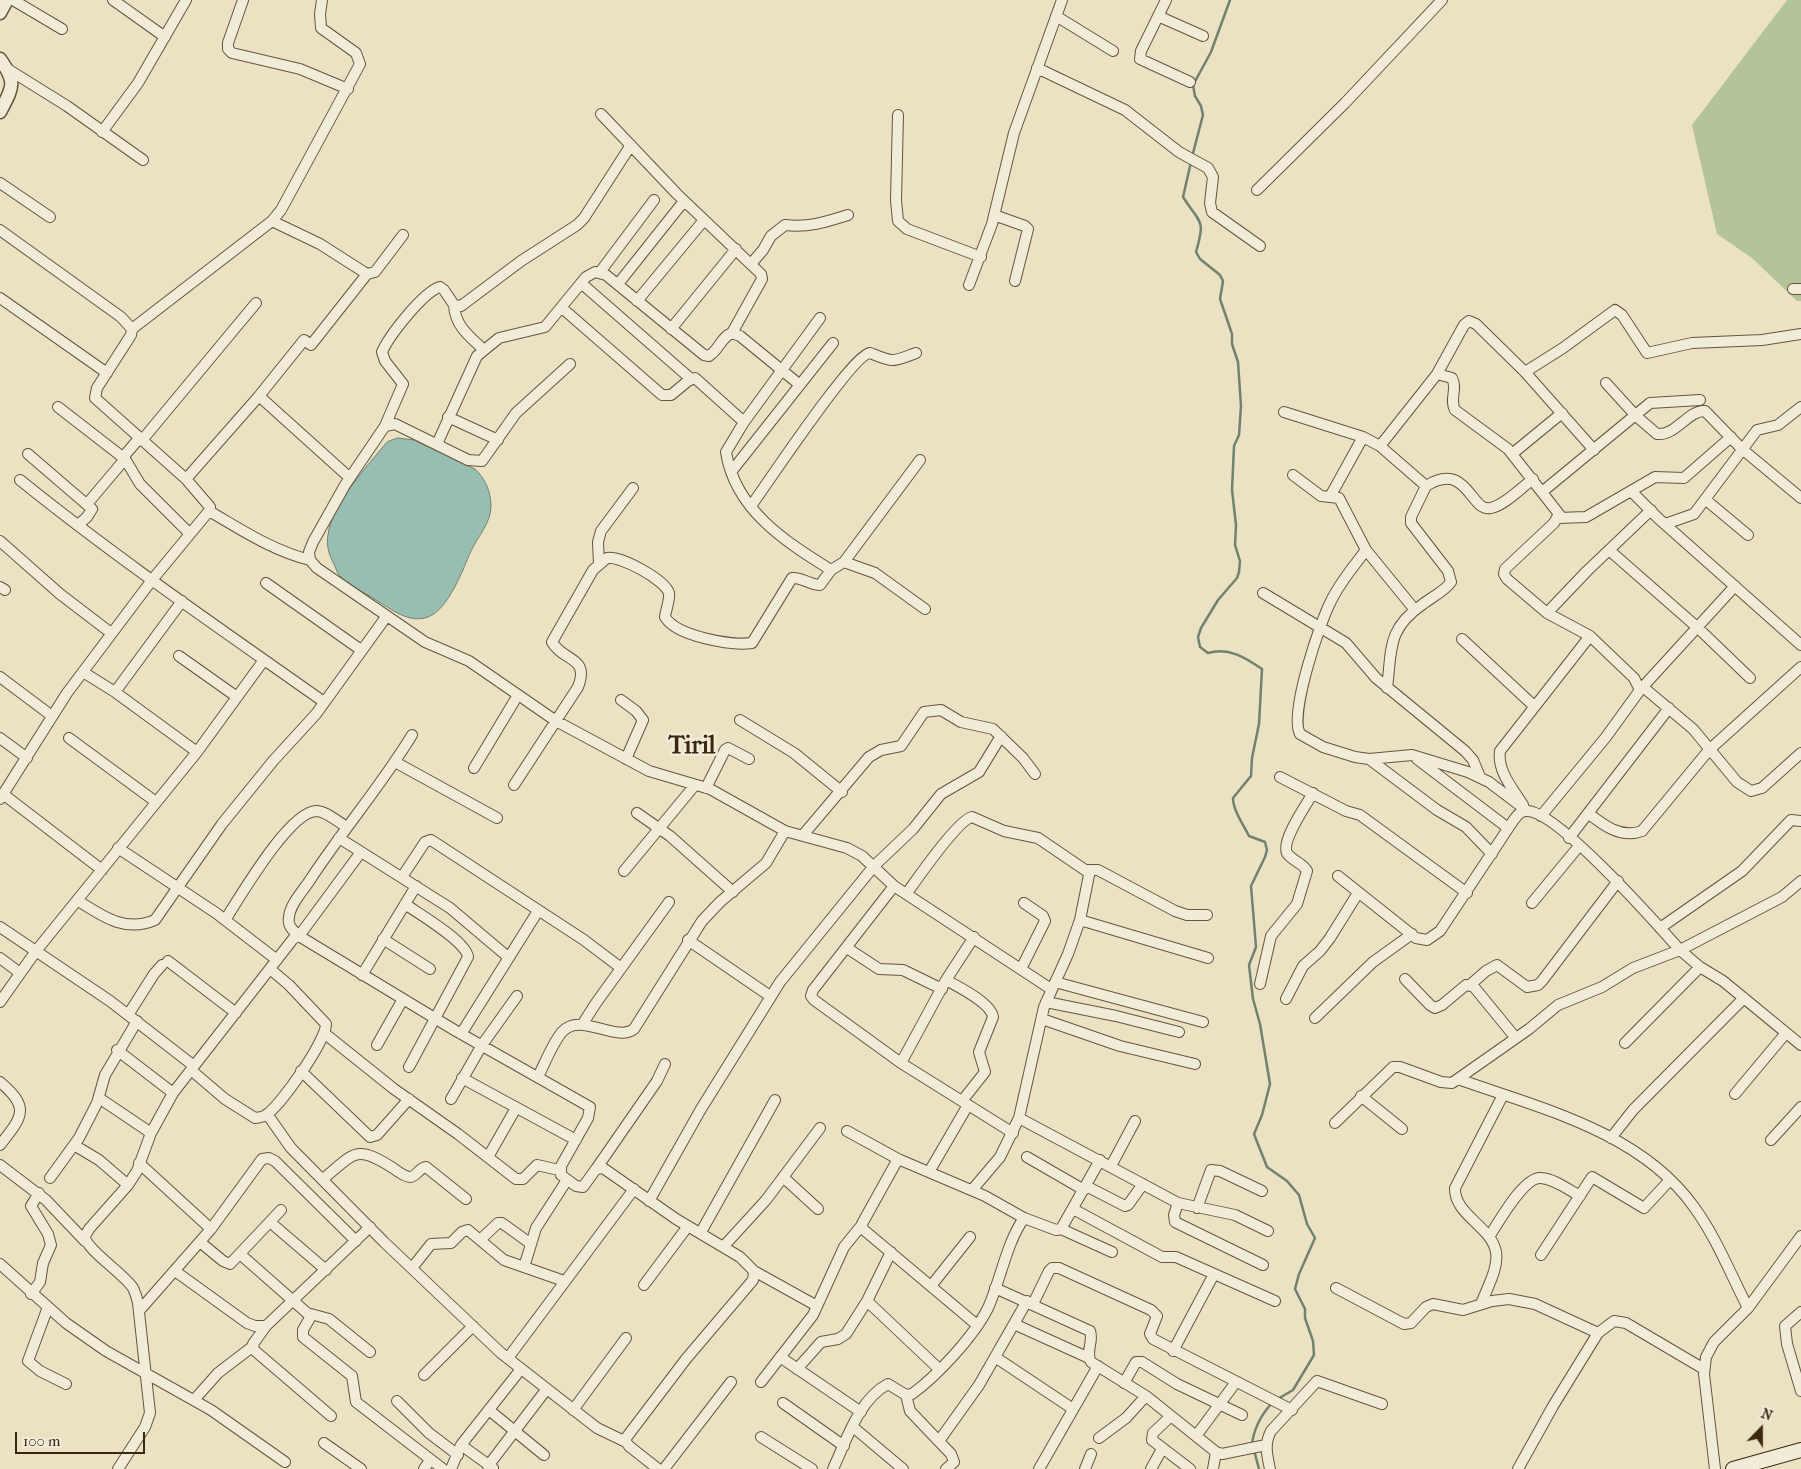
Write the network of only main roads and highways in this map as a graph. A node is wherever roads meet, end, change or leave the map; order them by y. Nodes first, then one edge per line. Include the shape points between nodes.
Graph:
1 (1801, 1450) edge
2 (1733, 1469) edge

1 - 2 main road

